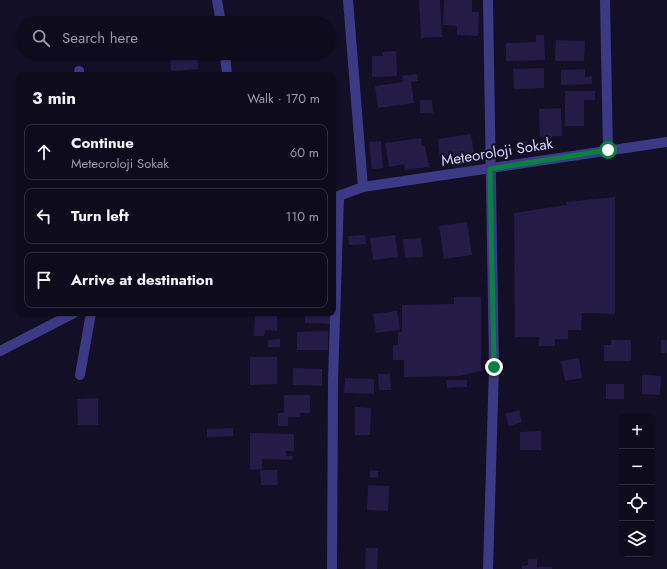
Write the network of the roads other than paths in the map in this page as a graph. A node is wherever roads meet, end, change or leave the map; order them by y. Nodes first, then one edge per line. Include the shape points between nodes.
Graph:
1 (217, 0) edge
2 (348, 0) edge
3 (488, 0) edge
4 (605, 0) edge
5 (220, 16) edge
6 (226, 60) edge
7 (227, 72) edge
8 (667, 142) edge
9 (608, 150) junction
10 (490, 169) junction
11 (363, 187) junction
12 (336, 197) edge
13 (69, 316) edge
14 (90, 316) edge
15 (334, 316) edge
16 (0, 351) edge
17 (80, 375) dead end
18 (332, 569) edge
19 (488, 569) edge

1 - 5 street
2 - 11 street
3 - 10 street
4 - 9 street
6 - 7 street
8 - 9 street, Meteoroloji Sokak
9 - 10 street, Meteoroloji Sokak
10 - 11 street, Meteoroloji Sokak
10 - 19 street via 494,367
11 - 12 street, Meteoroloji Sokak
13 - 16 street
14 - 17 street
15 - 18 street

